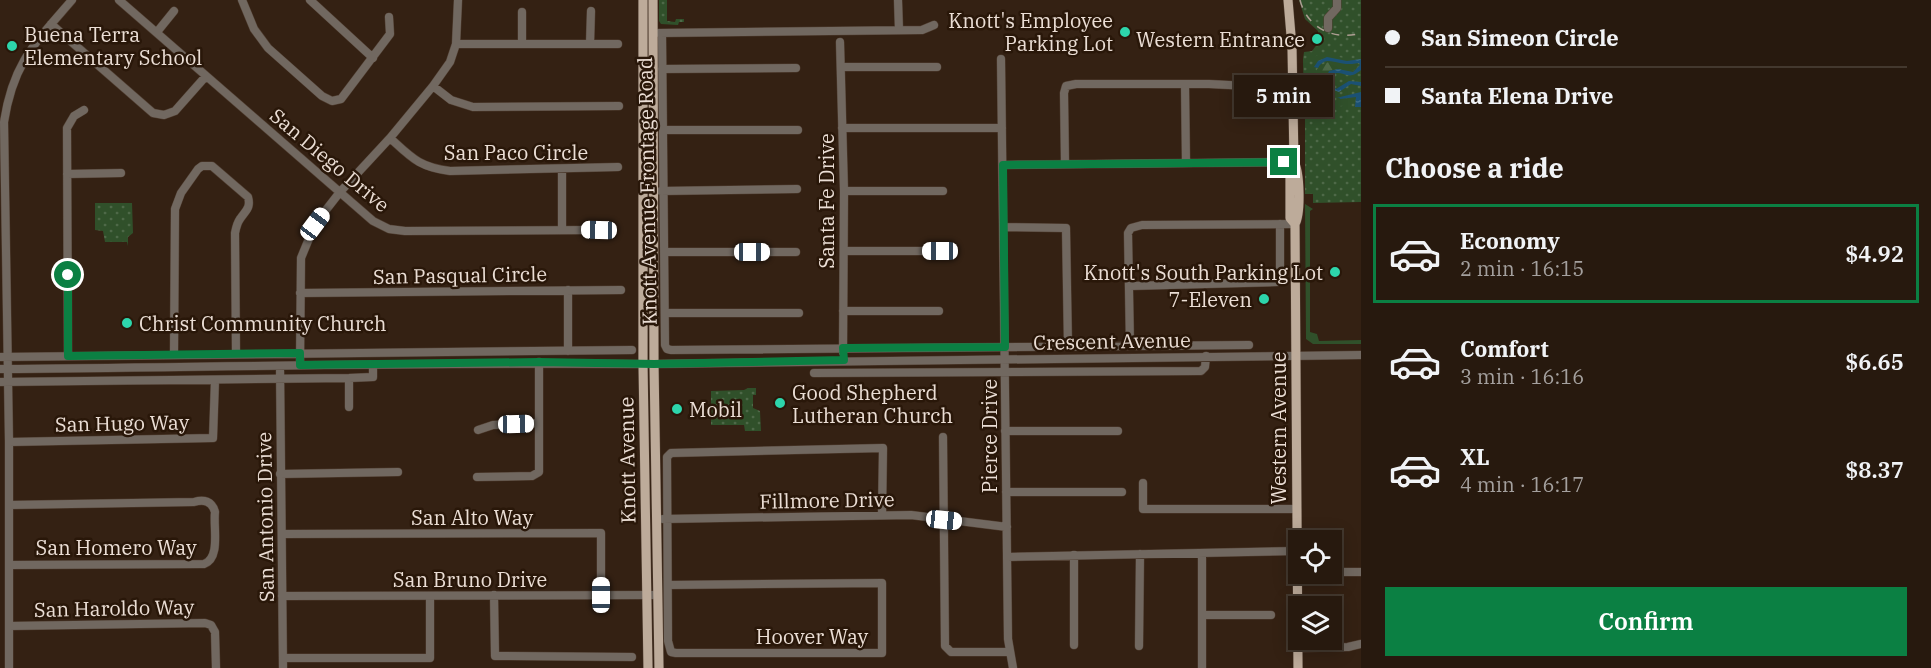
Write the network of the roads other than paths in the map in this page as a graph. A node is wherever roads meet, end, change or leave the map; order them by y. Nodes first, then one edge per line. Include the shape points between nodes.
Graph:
1 (72, 0) edge
2 (119, 0) edge
3 (242, 0) edge
4 (310, 0) edge
5 (458, 0) edge
6 (643, 0) edge
7 (653, 0) edge
8 (898, 0) edge
9 (1288, 0) edge
10 (1337, 0) edge
11 (174, 11) dead end
12 (591, 11) dead end
13 (522, 12) dead end
14 (389, 17) dead end
15 (51, 24) junction
16 (934, 25) dead end
17 (1328, 28) dead end
18 (899, 30) junction
19 (157, 32) junction
20 (643, 33) junction
21 (658, 33) junction
22 (840, 42) dead end
23 (522, 43) junction
24 (456, 44) junction
25 (590, 44) junction
26 (618, 44) dead end
27 (373, 58) junction
28 (1001, 59) dead end
29 (841, 67) junction
30 (937, 67) dead end
31 (796, 68) dead end
32 (662, 69) junction
33 (206, 76) junction
34 (1185, 84) junction
35 (433, 86) junction
36 (1268, 87) dead end
37 (619, 106) dead end
38 (84, 110) dead end
39 (2, 122) edge
40 (843, 128) junction
41 (1002, 128) junction
42 (663, 130) junction
43 (798, 130) dead end
44 (390, 138) junction
45 (1294, 162) junction
46 (1186, 163) junction
47 (1065, 164) junction
48 (1003, 165) junction
49 (618, 167) dead end
50 (562, 169) junction
51 (121, 173) dead end
52 (67, 174) junction
53 (797, 189) dead end
54 (654, 191) junction
55 (844, 191) junction
56 (943, 191) dead end
57 (340, 192) junction
58 (1280, 224) junction
59 (1295, 224) junction
60 (1004, 227) junction
61 (562, 229) junction
62 (599, 230) dead end
63 (843, 251) junction
64 (940, 251) dead end
65 (666, 252) junction
66 (796, 252) dead end
67 (1130, 286) junction
68 (568, 290) junction
69 (621, 290) dead end
70 (300, 293) junction
71 (843, 311) junction
72 (939, 311) dead end
73 (665, 313) junction
74 (799, 314) dead end
75 (1249, 345) dead end
76 (1068, 346) junction
77 (1130, 346) junction
78 (1005, 347) junction
79 (843, 348) junction
80 (667, 349) joint
81 (632, 350) dead end
82 (568, 351) junction
83 (300, 353) junction
84 (236, 354) junction
85 (174, 355) junction
86 (1361, 355) edge
87 (4, 356) edge
88 (68, 356) junction
89 (1206, 356) junction
90 (1296, 356) junction
91 (1005, 359) junction
92 (844, 360) junction
93 (539, 362) junction
94 (373, 364) junction
95 (643, 364) junction
96 (654, 364) junction
97 (300, 365) junction
98 (280, 366) junction
99 (4, 369) edge
100 (1005, 371) junction
101 (814, 373) dead end
102 (349, 378) junction
103 (280, 379) junction
104 (214, 380) junction
105 (4, 382) edge
106 (349, 406) dead end
107 (539, 423) junction
108 (478, 430) dead end
109 (1005, 431) junction
110 (1118, 431) dead end
111 (943, 437) dead end
112 (9, 442) junction
113 (651, 457) junction
114 (398, 472) dead end
115 (280, 474) junction
116 (477, 477) dead end
117 (1143, 483) dead end
118 (1006, 492) junction
119 (1122, 492) dead end
120 (9, 504) junction
121 (1297, 508) junction
122 (882, 515) junction
123 (647, 519) junction
124 (662, 519) junction
125 (944, 520) junction
126 (1007, 527) junction
127 (1297, 530) edge
128 (282, 534) junction
129 (1288, 551) edge
130 (1202, 553) junction
131 (1140, 554) junction
132 (1074, 555) junction
133 (1006, 557) junction
134 (9, 565) junction
135 (1342, 572) edge
136 (1361, 572) edge
137 (668, 585) junction
138 (494, 595) junction
139 (601, 595) junction
140 (647, 595) junction
141 (658, 595) junction
142 (282, 596) junction
143 (430, 596) junction
144 (1202, 615) junction
145 (1271, 615) dead end
146 (9, 626) junction
147 (1361, 644) edge
148 (1074, 645) dead end
149 (1139, 646) dead end
150 (1342, 647) edge
151 (1297, 650) edge
152 (1009, 652) junction
153 (632, 657) dead end
154 (284, 658) junction
155 (9, 668) edge
156 (216, 668) edge
157 (283, 668) edge
158 (648, 668) edge
159 (659, 668) edge
160 (1013, 668) edge
161 (1202, 668) edge
162 (1298, 668) edge

1 - 15 street
2 - 19 street, San Diego Drive
3 - 27 street via 254,29 268,48 332,101 340,99
4 - 27 street
5 - 24 street
6 - 20 main road, Knott Avenue
7 - 21 main road, Knott Avenue
8 - 18 street
9 - 45 main road, Western Avenue via 1293,47
10 - 17 street via 1337,8 1328,18
11 - 19 street
12 - 25 street
13 - 23 street
14 - 27 street via 390,34
15 - 33 street via 153,113 175,111
15 - 39 street via 21,64
16 - 18 street via 922,30
18 - 21 street
19 - 33 street, San Diego Drive
20 - 21 street
20 - 54 main road, Knott Avenue
21 - 32 street, Knott Avenue Frontage Road
21 - 54 main road, Knott Avenue
22 - 29 street, Santa Fe Drive
23 - 24 street
23 - 25 street
24 - 35 street via 450,62
25 - 26 street
28 - 41 street, Pierce Drive
29 - 30 street
29 - 40 street, Santa Fe Drive
31 - 32 street
32 - 42 street, Knott Avenue Frontage Road
33 - 57 street, San Diego Drive
34 - 36 street
34 - 46 street
34 - 47 street via 1066,86
35 - 37 street via 451,100 473,107
35 - 44 street
38 - 52 street via 74,116 67,128
39 - 87 street
40 - 41 street
40 - 55 street, Santa Fe Drive
41 - 48 street, Pierce Drive
42 - 43 street
42 - 54 street, Knott Avenue Frontage Road
44 - 50 street, San Paco Circle via 415,161 432,168
44 - 57 street
45 - 46 street
45 - 59 main road, Western Avenue via 1290,168 1290,218
46 - 47 street
47 - 48 street
48 - 60 street, Pierce Drive
49 - 50 street, San Paco Circle
50 - 61 street
51 - 52 street
52 - 88 street
53 - 54 street
54 - 65 street, Knott Avenue Frontage Road
54 - 95 main road, Knott Avenue
54 - 96 main road, Knott Avenue
55 - 56 street
55 - 63 street, Santa Fe Drive
57 - 61 street, San Diego Drive via 373,221 389,229
57 - 70 street via 315,224 301,258
58 - 59 street
58 - 67 street via 1277,282
58 - 67 street via 1136,225 1128,233
59 - 90 main road, Western Avenue
60 - 76 street via 1066,228
60 - 78 street, Pierce Drive
61 - 62 street, San Diego Drive
63 - 64 street
63 - 71 street, Santa Fe Drive
65 - 66 street
65 - 73 street, Knott Avenue Frontage Road
67 - 77 street
68 - 69 street, San Pasqual Circle
68 - 70 street, San Pasqual Circle
68 - 82 street
70 - 83 street
71 - 72 street
71 - 79 street, Santa Fe Drive
73 - 74 street
73 - 80 street, Knott Avenue Frontage Road
75 - 77 street, Crescent Avenue
76 - 77 street, Crescent Avenue
76 - 78 street, Crescent Avenue
78 - 79 street, Crescent Avenue
78 - 91 street, Pierce Drive
79 - 80 street, Crescent Avenue
79 - 92 street, Santa Fe Drive
81 - 82 street
82 - 83 street
83 - 84 street
83 - 97 street
84 - 85 street
84 - 85 street via 235,233 250,202 207,165 198,169 186,185 175,209
85 - 88 street
86 - 90 street, Crescent Avenue
87 - 88 street
87 - 99 street
89 - 90 street, Crescent Avenue
89 - 91 street, Crescent Avenue
89 - 100 street via 1201,371
90 - 121 main road, Western Avenue
91 - 92 street, Crescent Avenue
91 - 100 street, Pierce Drive
92 - 96 street, Crescent Avenue
93 - 94 street, Crescent Avenue
93 - 95 street, Crescent Avenue
93 - 107 street
94 - 97 street, Crescent Avenue
94 - 102 street via 373,377
95 - 96 street, Crescent Avenue
95 - 113 main road, Knott Avenue
96 - 113 main road, Knott Avenue
97 - 98 street, Crescent Avenue
98 - 99 street, Crescent Avenue
98 - 103 street, San Antonio Drive
99 - 105 street
100 - 101 street
100 - 109 street, Pierce Drive
102 - 103 street
102 - 106 street
103 - 104 street
103 - 115 street, San Antonio Drive
104 - 105 street
104 - 112 street, San Hugo Way via 213,438
105 - 112 street
107 - 108 street via 494,424
107 - 116 street via 539,472 532,476
109 - 110 street
109 - 118 street, Pierce Drive
111 - 125 street
112 - 120 street
113 - 123 main road, Knott Avenue
113 - 124 main road, Knott Avenue
114 - 115 street
115 - 128 street, San Antonio Drive
117 - 121 street via 1143,509
118 - 119 street
118 - 126 street, Pierce Drive
120 - 134 street
120 - 134 street, San Homero Way via 201,500 213,506 215,512 215,553 204,564
121 - 127 main road, Western Avenue
122 - 124 street, Fillmore Drive
122 - 124 street via 883,448 669,454
122 - 125 street, Fillmore Drive
123 - 124 street, Fillmore Drive
123 - 140 main road, Knott Avenue
124 - 137 street
124 - 141 main road, Knott Avenue
125 - 126 street, Fillmore Drive
125 - 152 street via 947,652
126 - 133 street, Pierce Drive
128 - 139 street, San Alto Way via 601,533
128 - 142 street, San Antonio Drive
129 - 130 street
130 - 131 street
130 - 144 street
131 - 132 street
131 - 149 street
132 - 133 street
132 - 148 street
133 - 152 street, Pierce Drive
134 - 146 street
135 - 136 street
137 - 137 street, Hoover Way via 882,583 882,653 676,653 669,648 668,641
138 - 139 street, San Bruno Drive
138 - 143 street, San Bruno Drive
138 - 153 street via 495,656
139 - 140 street, San Bruno Drive
140 - 141 street, San Bruno Drive
140 - 158 main road, Knott Avenue
141 - 159 main road, Knott Avenue
142 - 143 street, San Bruno Drive
142 - 154 street, San Antonio Drive
143 - 154 street via 430,658
144 - 145 street
144 - 161 street
146 - 155 street
146 - 156 street, San Haroldo Way via 205,623 215,632
147 - 150 street
151 - 162 main road, Western Avenue
152 - 160 street, Pierce Drive
154 - 157 street, San Antonio Drive

